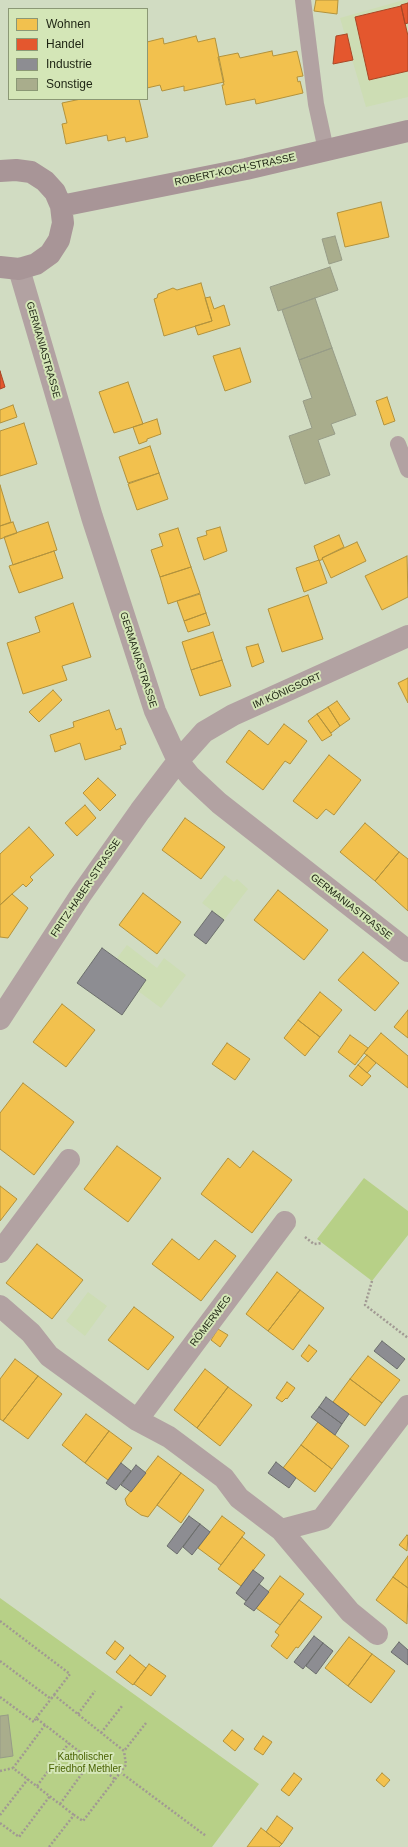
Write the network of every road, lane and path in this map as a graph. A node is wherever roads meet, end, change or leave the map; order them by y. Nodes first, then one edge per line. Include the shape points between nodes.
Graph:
1 (303, 0) edge
2 (408, 131) edge
3 (326, 150) junction
4 (0, 171) edge
5 (61, 206) junction
6 (10, 268) edge
7 (398, 444) dead end
8 (408, 470) edge
9 (408, 636) edge
10 (178, 761) junction
11 (408, 951) edge
12 (0, 1019) edge
13 (69, 1160) dead end
14 (285, 1222) dead end
15 (0, 1252) edge
16 (372, 1282) dead end
17 (0, 1306) edge
18 (408, 1338) edge
19 (408, 1406) edge
20 (137, 1420) junction
21 (281, 1530) junction
22 (0, 1621) edge
23 (377, 1634) dead end
24 (0, 1661) edge
25 (95, 1691) dead end
26 (54, 1695) junction
27 (0, 1697) edge
28 (50, 1699) junction
29 (122, 1706) dead end
30 (78, 1714) junction
31 (36, 1718) junction
32 (146, 1723) dead end
33 (45, 1725) junction
34 (101, 1733) junction
35 (69, 1743) junction
36 (124, 1751) junction
37 (91, 1761) junction
38 (13, 1768) junction
39 (0, 1771) edge
40 (120, 1772) junction
41 (28, 1779) junction
42 (115, 1779) junction
43 (37, 1786) junction
44 (50, 1796) junction
45 (60, 1804) junction
46 (0, 1815) edge
47 (74, 1815) junction
48 (0, 1823) edge
49 (206, 1836) dead end
50 (49, 1847) edge

1 - 3 lane via 316,104
2 - 3 main road, ROBERT-KOCH-STRASSE
3 - 5 main road, ROBERT-KOCH-STRASSE via 246,169
4 - 5 main road via 31,172 45,181 55,192
5 - 6 main road via 63,223 59,240 50,254 36,264
6 - 10 street, GERMANIASTRASSE via 154,711
7 - 8 lane
9 - 10 street, IM KÖNIGSORT via 234,715 204,732
10 - 11 street, GERMANIASTRASSE via 219,803
10 - 12 street, FRITZ-HABER-STRASSE via 80,896
13 - 15 street
14 - 20 street, RÖMERWEG
16 - 18 path via 364,1305
17 - 20 street via 31,1333 49,1356
19 - 21 street via 322,1519
20 - 21 street via 169,1438 224,1478 239,1498
21 - 23 street via 350,1612
22 - 26 path via 70,1674
24 - 28 path
25 - 30 path
26 - 28 path
26 - 30 path
27 - 31 path via 34,1722
28 - 31 path
29 - 34 path
30 - 34 path
31 - 33 path
32 - 36 path
33 - 35 path
33 - 38 path
34 - 36 path
35 - 37 path
35 - 43 path
36 - 40 path via 126,1765
37 - 42 path
37 - 45 path
38 - 39 path
38 - 41 path
40 - 42 path
40 - 49 path
41 - 43 path
41 - 46 path
42 - 47 path via 83,1821
43 - 44 path
44 - 45 path
44 - 48 path via 19,1837
45 - 47 path
47 - 50 path

